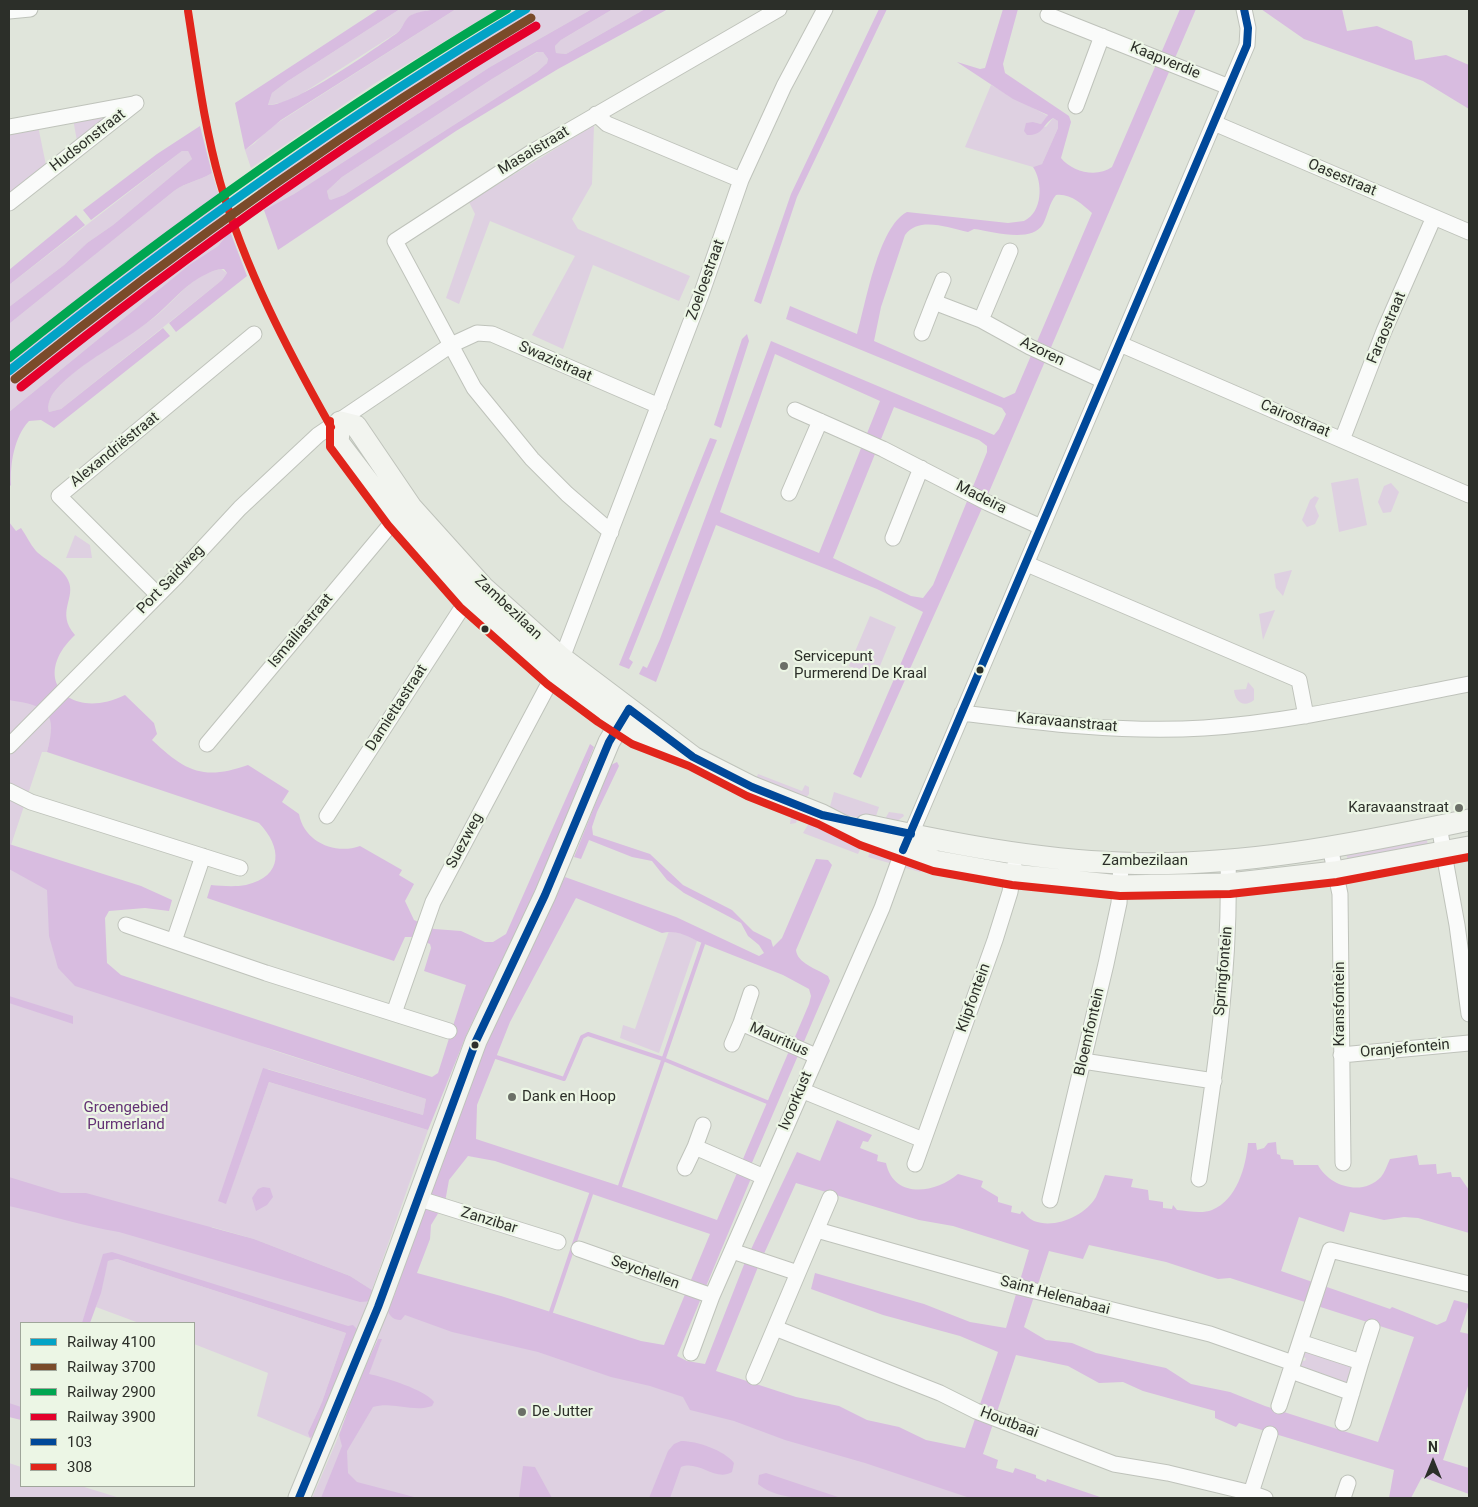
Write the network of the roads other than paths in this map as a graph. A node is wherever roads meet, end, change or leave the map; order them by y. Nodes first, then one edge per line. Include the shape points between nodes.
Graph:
1 (30, 9) edge
2 (779, 9) edge
3 (824, 9) edge
4 (1244, 9) edge
5 (9, 11) edge
6 (1048, 15) dead end
7 (1102, 36) junction
8 (1228, 87) junction
9 (1076, 106) dead end
10 (596, 114) junction
11 (1214, 123) junction
12 (9, 127) edge
13 (741, 180) junction
14 (9, 204) edge
15 (1434, 217) junction
16 (1469, 232) edge
17 (1010, 251) dead end
18 (942, 280) dead end
19 (934, 302) junction
20 (981, 320) junction
21 (922, 332) dead end
22 (254, 334) dead end
23 (1120, 344) junction
24 (450, 345) junction
25 (1104, 381) junction
26 (659, 406) junction
27 (795, 410) dead end
28 (820, 421) junction
29 (344, 430) junction
30 (1342, 440) junction
31 (921, 468) junction
32 (789, 494) dead end
33 (1469, 495) edge
34 (403, 513) junction
35 (1041, 527) junction
36 (611, 532) junction
37 (892, 538) dead end
38 (1027, 564) junction
39 (157, 594) junction
40 (475, 594) junction
41 (557, 667) junction
42 (1469, 684) edge
43 (962, 713) junction
44 (624, 716) junction
45 (1306, 716) junction
46 (207, 744) dead end
47 (9, 746) edge
48 (9, 791) edge
49 (327, 816) dead end
50 (1469, 820) edge
51 (1439, 826) junction
52 (907, 842) junction
53 (1469, 846) edge
54 (1330, 847) junction
55 (1444, 851) junction
56 (1016, 854) junction
57 (202, 856) junction
58 (1228, 860) junction
59 (1121, 864) junction
60 (240, 868) dead end
61 (1335, 872) junction
62 (1013, 875) junction
63 (1229, 884) junction
64 (1120, 886) junction
65 (126, 925) dead end
66 (174, 942) junction
67 (751, 993) dead end
68 (394, 1013) junction
69 (1469, 1014) edge
70 (741, 1023) junction
71 (449, 1031) dead end
72 (732, 1044) dead end
73 (1469, 1044) edge
74 (812, 1054) junction
75 (1340, 1055) junction
76 (1084, 1061) junction
77 (1214, 1081) junction
78 (801, 1090) junction
79 (703, 1125) dead end
80 (923, 1140) junction
81 (695, 1147) junction
82 (1343, 1163) dead end
83 (916, 1164) dead end
84 (685, 1168) dead end
85 (760, 1175) junction
86 (1199, 1179) dead end
87 (830, 1198) dead end
88 (423, 1200) junction
89 (1050, 1200) dead end
90 (817, 1230) junction
91 (558, 1242) dead end
92 (579, 1249) dead end
93 (739, 1254) junction
94 (798, 1273) junction
95 (1469, 1284) edge
96 (708, 1294) junction
97 (1372, 1327) dead end
98 (775, 1328) junction
99 (1300, 1342) junction
100 (691, 1353) dead end
101 (1361, 1362) junction
102 (1292, 1367) junction
103 (754, 1377) dead end
104 (1352, 1394) junction
105 (1279, 1406) dead end
106 (1343, 1423) dead end
107 (1270, 1434) dead end
108 (1348, 1483) dead end
109 (1258, 1495) edge
110 (299, 1498) edge
111 (1343, 1498) edge

1 - 5 street
2 - 10 street, Masaistraat
3 - 13 street, Zoeloestraat
4 - 8 street, Ivoorkust via 1247,45
6 - 7 street, Kaapverdie
7 - 8 street, Kaapverdie
7 - 9 street
8 - 11 street, Ivoorkust
10 - 13 street via 607,124
10 - 24 street, Masaistraat via 395,241
11 - 15 street, Oasestraat
11 - 23 street, Ivoorkust
12 - 14 street, Hudsonstraat via 136,103
13 - 26 street, Zoeloestraat
15 - 16 street, Oasestraat
15 - 30 street, Faraostraat via 1384,331
17 - 20 street
18 - 19 street
19 - 20 street, Azoren
19 - 21 street
20 - 25 street, Azoren
22 - 39 street, Alexandriëstraat via 59,496
23 - 25 street, Ivoorkust
23 - 30 street, Cairostraat
24 - 26 street, Swazistraat via 477,333 492,334
24 - 29 street via 357,407
24 - 36 street, Masaistraat via 474,388 532,459
25 - 35 street, Ivoorkust
26 - 36 street, Zoeloestraat
27 - 28 street, Madeira
28 - 31 street, Madeira
28 - 32 street
29 - 34 street, Zambezilaan
29 - 39 street, Port Saidweg via 318,435 240,508
30 - 33 street, Cairostraat
31 - 35 street, Madeira
31 - 37 street
34 - 40 street, Zambezilaan
34 - 46 street, Ismailiastraat
35 - 38 street, Ivoorkust
36 - 41 street, Zoeloestraat
38 - 43 street, Ivoorkust
38 - 45 street via 1299,680
39 - 47 street, Port Saidweg
40 - 41 street, Zambezilaan
40 - 49 street, Damiettastraat
41 - 44 street, Zambezilaan
41 - 68 street, Suezweg via 434,898
42 - 45 street, Karavaanstraat
43 - 45 street, Karavaanstraat via 1074,726 1128,728 1203,728
43 - 52 street, Ivoorkust
44 - 52 street, Zambezilaan via 752,787 822,815 863,836
44 - 88 street via 609,742 545,895 479,1034
48 - 57 street via 31,802
50 - 51 street, Zambezilaan
51 - 54 street, Zambezilaan
51 - 55 street
52 - 56 street, Zambezilaan
52 - 62 street, Zambezilaan via 935,861
52 - 74 street, Ivoorkust via 882,908
53 - 55 street, Zambezilaan
54 - 58 street, Zambezilaan
54 - 61 street, Kransfontein
55 - 61 street, Zambezilaan
55 - 69 street
56 - 59 street, Zambezilaan
56 - 62 street, Klipfontein
57 - 60 street
57 - 66 street
58 - 59 street, Zambezilaan
58 - 63 street, Springfontein
59 - 64 street, Bloemfontein
61 - 63 street, Zambezilaan
61 - 75 street, Kransfontein via 1340,894
62 - 64 street, Zambezilaan
62 - 80 street, Klipfontein via 995,940
63 - 64 street, Zambezilaan
63 - 77 street, Springfontein
64 - 76 street, Bloemfontein
65 - 66 street
66 - 68 street
67 - 70 street, Mauritius
68 - 71 street
70 - 72 street, Mauritius
70 - 74 street, Mauritius
73 - 75 street, Oranjefontein
74 - 78 street, Ivoorkust
75 - 82 street, Kransfontein
76 - 77 street
76 - 89 street, Bloemfontein
77 - 86 street, Springfontein
78 - 80 street
78 - 85 street, Ivoorkust
79 - 81 street
80 - 83 street, Klipfontein
81 - 84 street
81 - 85 street
85 - 93 street, Ivoorkust
87 - 90 street
88 - 91 street, Zanzibar
88 - 110 street
90 - 94 street
90 - 102 street, Saint Helenabaai via 1041,1293 1210,1334
92 - 96 street, Seychellen
93 - 94 street
93 - 96 street, Ivoorkust
94 - 98 street
95 - 99 street via 1330,1250
96 - 100 street, Ivoorkust
97 - 101 street
98 - 103 street
98 - 109 street, Houtbaai via 1114,1464 1168,1473
99 - 101 street
99 - 102 street
101 - 104 street
102 - 104 street, Saint Helenabaai
102 - 105 street
104 - 106 street
107 - 109 street, Houtbaai
108 - 111 street

